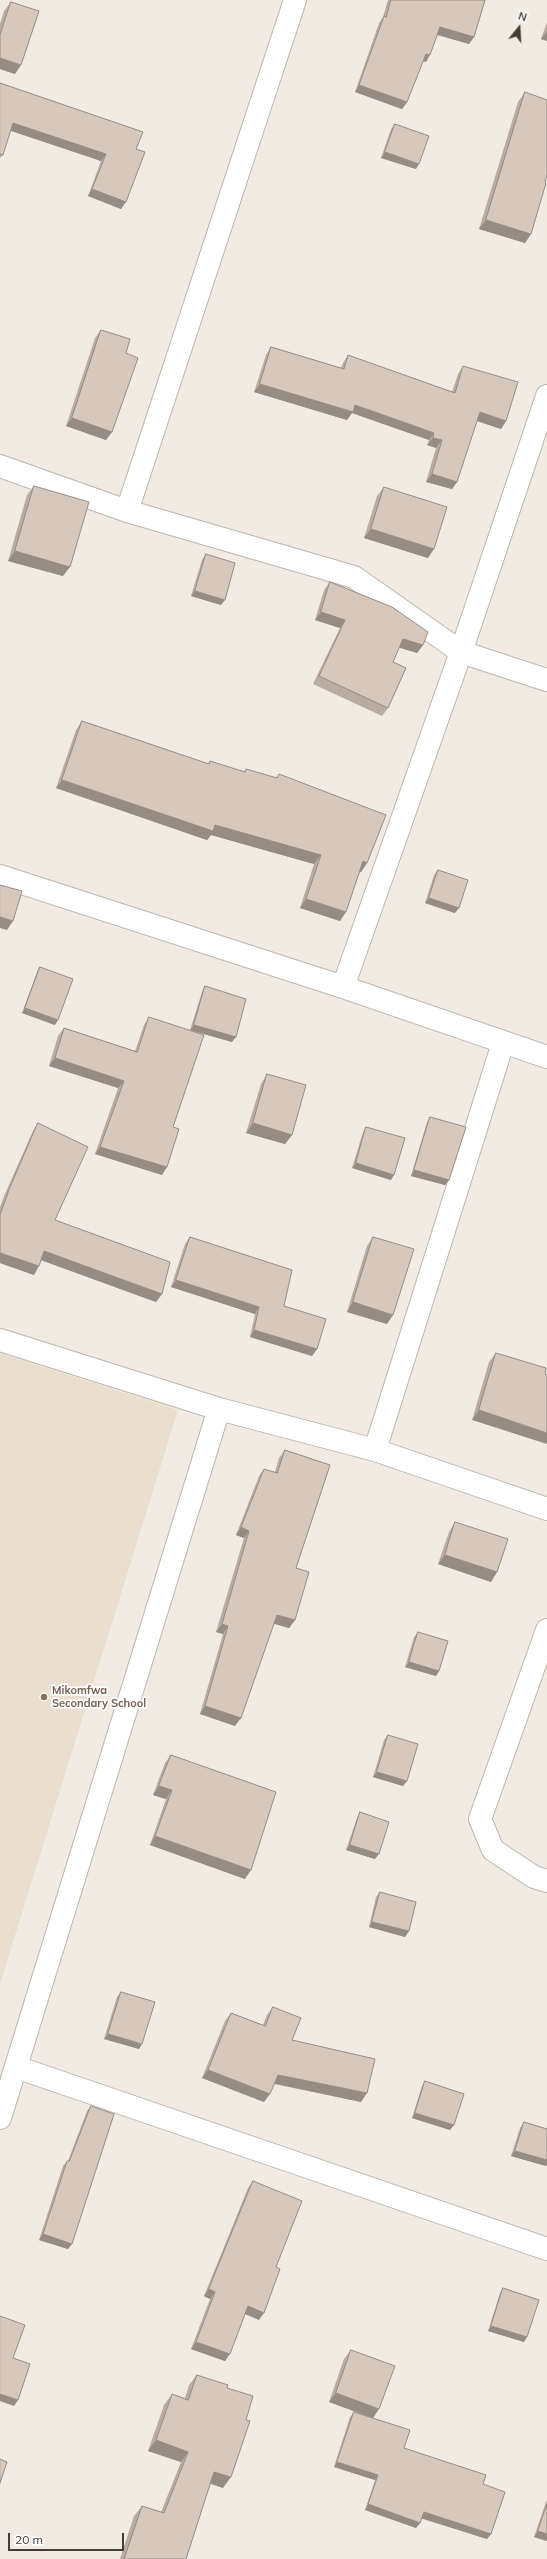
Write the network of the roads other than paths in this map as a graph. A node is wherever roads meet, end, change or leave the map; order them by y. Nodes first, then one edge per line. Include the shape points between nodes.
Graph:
1 (295, 0) edge
2 (547, 396) edge
3 (0, 466) edge
4 (127, 511) junction
5 (461, 652) junction
6 (547, 680) edge
7 (0, 876) edge
8 (343, 987) junction
9 (503, 1043) junction
10 (547, 1057) edge
11 (0, 1340) edge
12 (219, 1409) junction
13 (376, 1450) junction
14 (547, 1509) edge
15 (547, 1630) edge
16 (547, 1881) edge
17 (16, 2067) junction
18 (0, 2118) edge
19 (547, 2249) edge

1 - 4 street
2 - 5 street
3 - 4 street
4 - 5 street via 354,577
5 - 6 street
5 - 8 street
7 - 8 street
8 - 9 street
9 - 10 street
9 - 13 street
11 - 12 street
12 - 13 street
12 - 17 street
13 - 14 street
15 - 16 street via 480,1819 493,1850 534,1877
17 - 18 street
17 - 19 street

